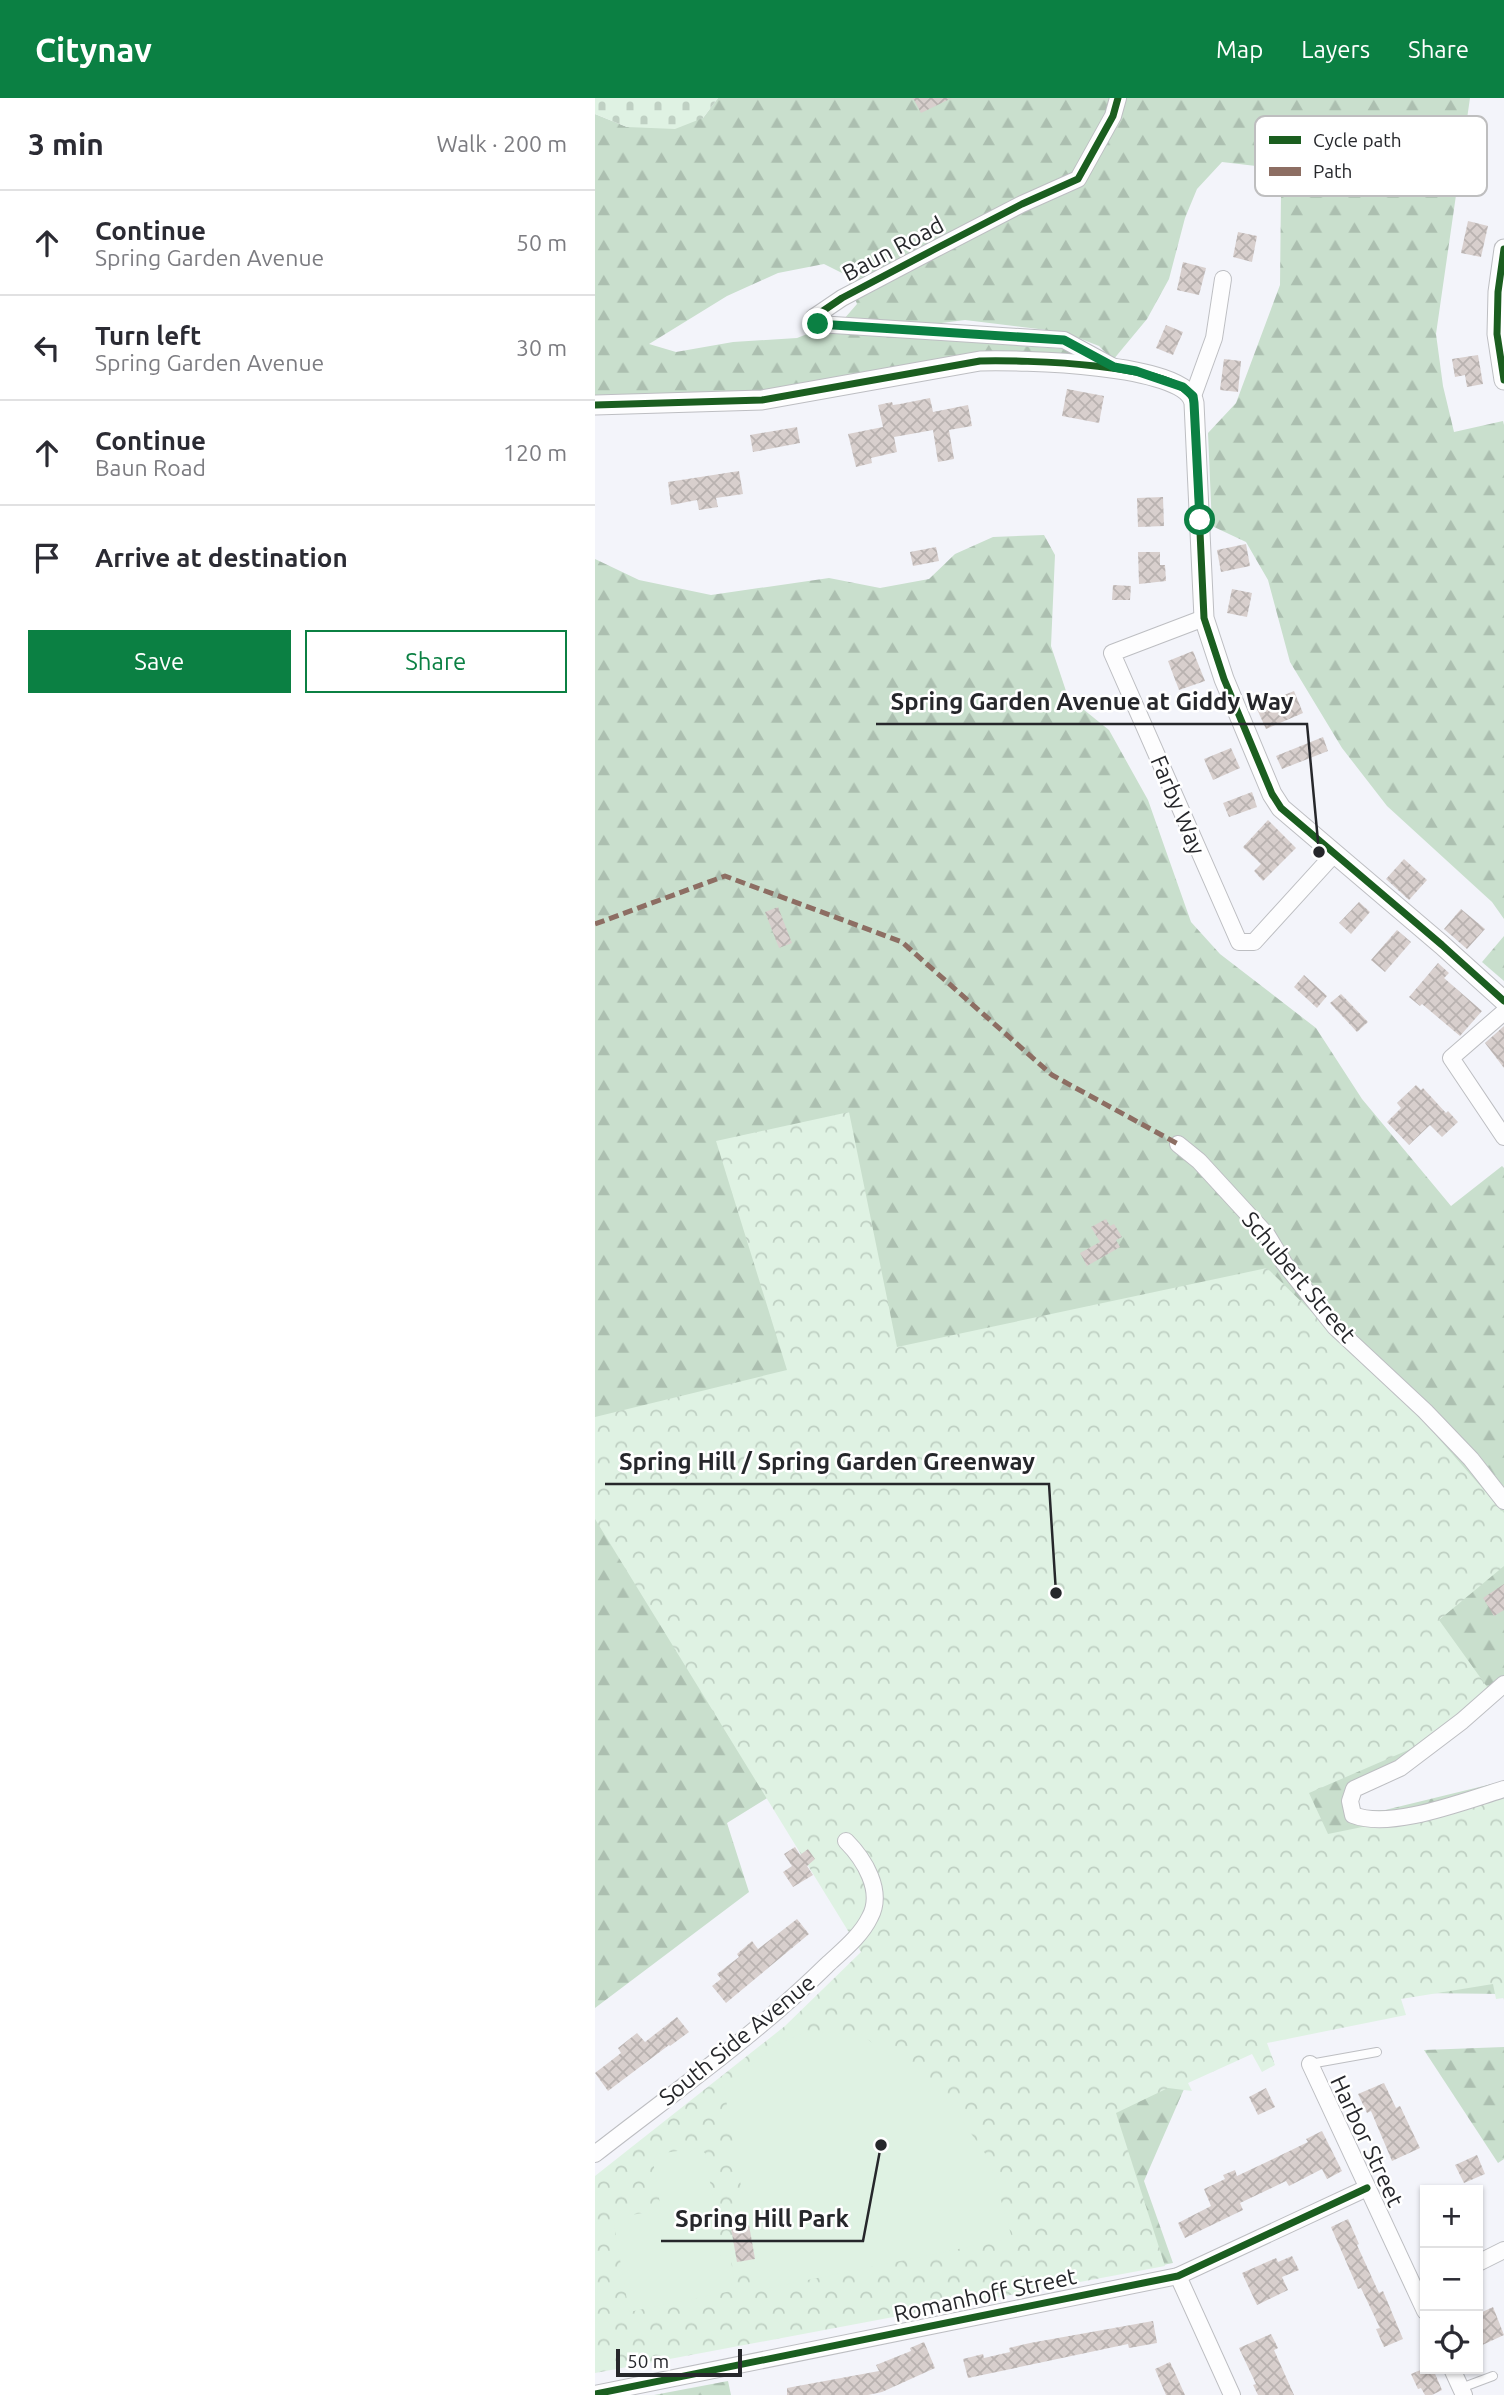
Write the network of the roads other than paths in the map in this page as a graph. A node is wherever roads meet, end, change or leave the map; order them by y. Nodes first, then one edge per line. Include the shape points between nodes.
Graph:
1 (1118, 98) edge
2 (1504, 249) edge
3 (1223, 279) dead end
4 (1114, 367) junction
5 (1504, 380) edge
6 (1193, 396) junction
7 (595, 405) edge
8 (1204, 618) junction
9 (1335, 853) junction
10 (1504, 1001) edge
11 (1504, 1012) edge
12 (1504, 1137) edge
13 (1178, 1144) dead end
14 (1504, 1502) edge
15 (1504, 1685) edge
16 (1504, 1789) edge
17 (846, 1841) dead end
18 (1377, 2052) dead end
19 (1310, 2064) joint
20 (595, 2154) edge
21 (1367, 2188) junction
22 (1504, 2250) edge
23 (1483, 2260) edge
24 (1178, 2276) junction
25 (1420, 2287) edge
26 (1454, 2374) edge
27 (1493, 2376) dead end
28 (1462, 2391) edge
29 (595, 2395) edge
30 (1232, 2395) edge

1 - 4 street, Baun Road via 1078,179 842,298 814,317 818,324 1064,340
2 - 5 street via 1497,334
3 - 6 street via 1214,338
4 - 6 street via 1183,387
4 - 7 street via 980,361 762,400
6 - 8 street
8 - 9 street via 1272,794 1281,808
8 - 9 street, Farby Way via 1112,653 1239,942 1254,942
9 - 10 street
11 - 12 street via 1451,1058
13 - 14 street, Schubert Street via 1267,1235 1335,1327 1425,1411
15 - 16 street via 1400,1768 1355,1789 1350,1801 1353,1815 1366,1820 1405,1817
17 - 20 street, South Side Avenue via 863,1861 874,1890 871,1916 856,1937 790,2002
18 - 19 lane
19 - 21 street, Harbor Street
21 - 24 street, Romanhoff Street
21 - 25 street, Harbor Street
22 - 23 street
24 - 29 street, Romanhoff Street
24 - 30 street
26 - 28 street
27 - 28 lane

